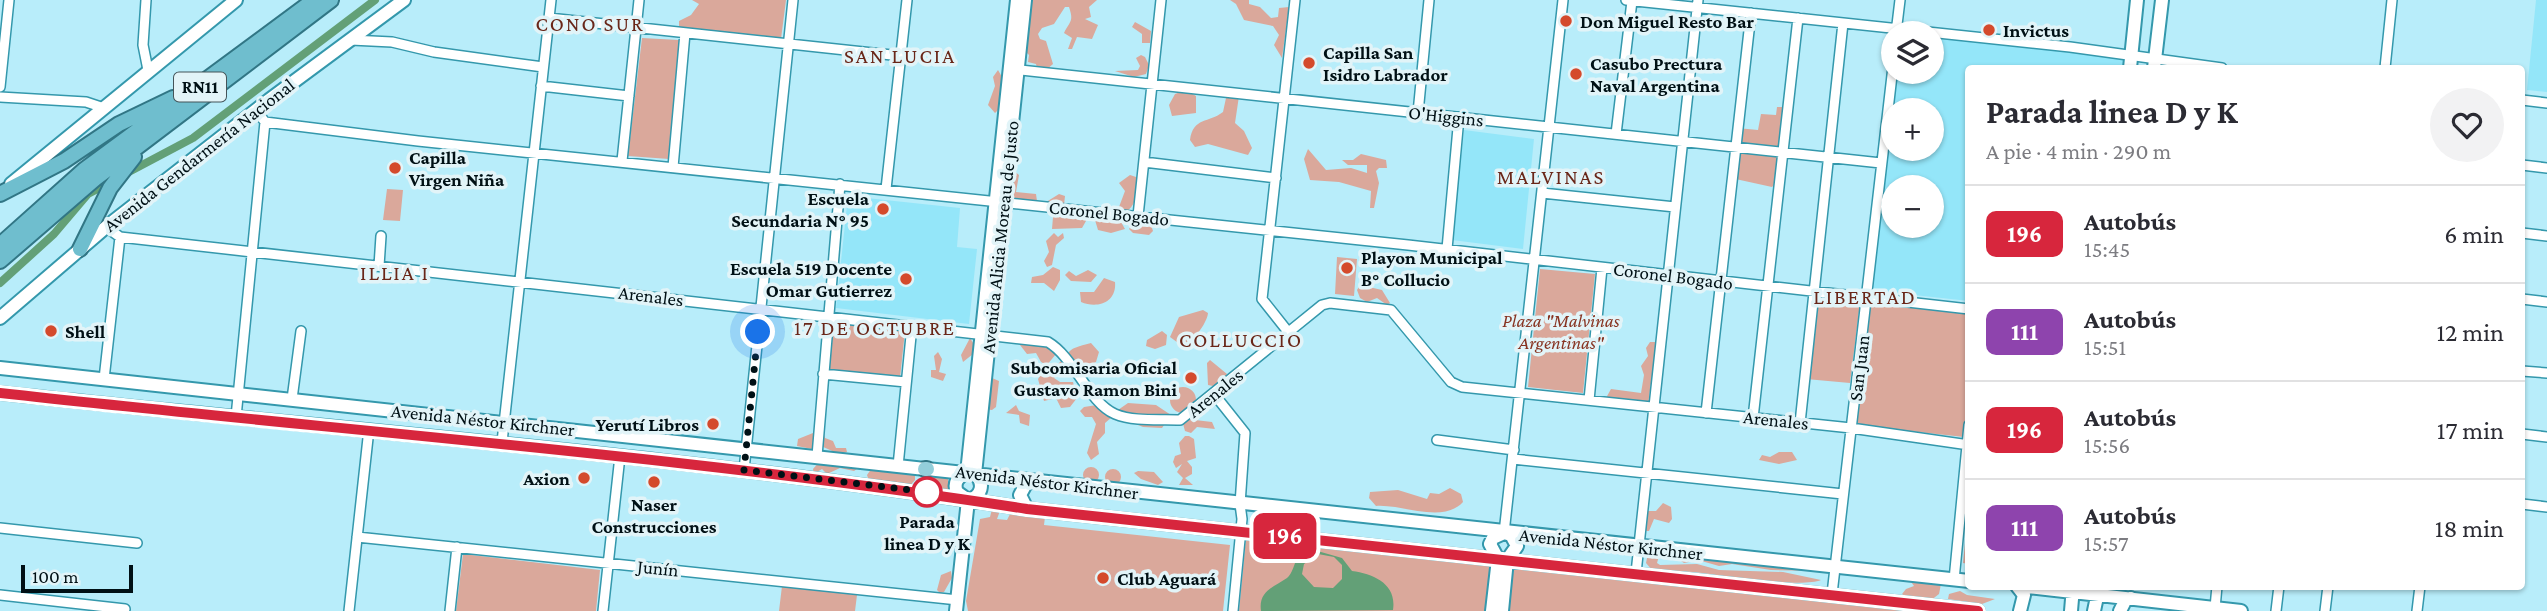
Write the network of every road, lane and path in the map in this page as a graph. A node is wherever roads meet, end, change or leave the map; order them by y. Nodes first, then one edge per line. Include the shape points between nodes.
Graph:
1 (9, 0) edge
2 (146, 0) edge
3 (236, 0) edge
4 (314, 0) edge
5 (331, 0) edge
6 (404, 0) edge
7 (551, 0) edge
8 (639, 0) edge
9 (793, 0) edge
10 (907, 0) edge
11 (1017, 0) edge
12 (1025, 0) edge
13 (1161, 0) edge
14 (1295, 0) edge
15 (1430, 0) edge
16 (1563, 0) edge
17 (1626, 0) edge
18 (1900, 0) edge
19 (2137, 0) edge
20 (2162, 0) edge
21 (2392, 0) edge
22 (1632, 1) edge
23 (1697, 4) edge
24 (1751, 13) junction
25 (549, 18) junction
26 (1798, 19) junction
27 (1898, 21) edge
28 (1843, 23) junction
29 (636, 28) junction
30 (1881, 29) edge
31 (685, 33) junction
32 (1944, 36) edge
33 (351, 40) junction
34 (788, 44) junction
35 (2131, 55) junction
36 (901, 57) junction
37 (2130, 65) edge
38 (2155, 65) edge
39 (2385, 65) edge
40 (543, 67) junction
41 (1014, 69) junction
42 (148, 71) junction
43 (206, 83) junction
44 (1152, 84) junction
45 (1891, 84) edge
46 (541, 86) junction
47 (0, 87) edge
48 (0, 96) edge
49 (629, 96) junction
50 (1284, 98) junction
51 (2525, 100) edge
52 (2547, 103) edge
53 (101, 107) junction
54 (256, 110) junction
55 (1418, 113) junction
56 (1459, 117) junction
57 (265, 122) junction
58 (1549, 127) junction
59 (1616, 134) junction
60 (148, 140) junction
61 (1682, 141) junction
62 (1734, 147) junction
63 (534, 152) junction
64 (1782, 152) junction
65 (1827, 157) junction
66 (622, 161) junction
67 (1144, 162) junction
68 (1881, 163) junction
69 (2525, 165) edge
70 (673, 167) junction
71 (2547, 168) edge
72 (90, 175) junction
73 (774, 177) junction
74 (1276, 178) junction
75 (840, 184) junction
76 (886, 189) junction
77 (1542, 193) junction
78 (0, 194) edge
79 (1000, 202) junction
80 (1675, 207) junction
81 (1138, 216) junction
82 (106, 227) junction
83 (1269, 231) junction
84 (2525, 233) edge
85 (120, 236) junction
86 (381, 236) dead end
87 (2547, 236) edge
88 (0, 245) edge
89 (1447, 249) junction
90 (80, 250) junction
91 (252, 251) junction
92 (1534, 260) junction
93 (0, 261) edge
94 (379, 266) junction
95 (1602, 268) junction
96 (1668, 276) junction
97 (519, 282) junction
98 (1719, 282) junction
99 (1767, 287) junction
100 (1813, 292) junction
101 (1868, 298) junction
102 (2525, 299) edge
103 (2547, 302) edge
104 (761, 309) junction
105 (1965, 309) edge
106 (829, 317) junction
107 (0, 318) edge
108 (912, 326) junction
109 (301, 331) dead end
110 (1289, 333) junction
111 (986, 334) junction
112 (0, 368) edge
113 (2525, 371) edge
114 (55, 373) junction
115 (2547, 373) edge
116 (823, 374) junction
117 (104, 379) junction
118 (906, 383) junction
119 (1520, 393) junction
120 (239, 394) junction
121 (1213, 394) junction
122 (0, 396) edge
123 (52, 398) junction
124 (292, 399) junction
125 (1589, 400) junction
126 (1654, 407) junction
127 (1706, 413) junction
128 (236, 416) junction
129 (1753, 418) junction
130 (504, 422) junction
131 (1800, 423) junction
132 (1851, 428) junction
133 (369, 429) junction
134 (2525, 434) edge
135 (2547, 437) edge
136 (1437, 440) dead end
137 (502, 442) junction
138 (1965, 444) edge
139 (746, 448) junction
140 (1513, 454) junction
141 (620, 456) junction
142 (817, 456) junction
143 (898, 466) junction
144 (926, 469) junction
145 (744, 470) junction
146 (1647, 473) junction
147 (1965, 473) edge
148 (971, 474) junction
149 (1032, 481) junction
150 (925, 491) junction
151 (1843, 494) junction
152 (968, 500) junction
153 (1240, 504) junction
154 (2525, 504) edge
155 (2547, 507) edge
156 (1027, 509) junction
157 (0, 528) edge
158 (1241, 531) junction
159 (1504, 533) junction
160 (358, 537) junction
161 (137, 543) dead end
162 (457, 547) junction
163 (1639, 547) junction
164 (1503, 560) junction
165 (608, 563) junction
166 (1835, 567) junction
167 (1636, 573) junction
168 (1954, 580) junction
169 (1965, 581) edge
170 (2020, 590) edge
171 (2073, 590) edge
172 (2099, 590) edge
173 (2217, 590) edge
174 (2279, 590) edge
175 (2328, 590) edge
176 (2420, 590) edge
177 (1832, 594) junction
178 (0, 595) edge
179 (2131, 598) junction
180 (957, 605) edge
181 (2215, 608) junction
182 (125, 609) dead end
183 (349, 611) edge
184 (450, 611) edge
185 (603, 611) edge
186 (1233, 611) edge
187 (1492, 611) edge
188 (1502, 611) edge
189 (1978, 611) edge
190 (2020, 611) edge
191 (2071, 611) edge
192 (2094, 611) edge
193 (2120, 611) edge
194 (2241, 611) edge
195 (2276, 611) edge
196 (2325, 611) edge
197 (2417, 611) edge

1 - 47 street
2 - 42 street via 143,45
3 - 42 main road
4 - 43 highway, RN11
5 - 60 highway, RN11
6 - 33 main road, Avenida Gendarmería Nacional
7 - 25 street
8 - 29 street
9 - 34 street
10 - 36 street
11 - 41 main road, Avenida Alicia Moreau de Justo
12 - 41 main road, Avenida Alicia Moreau de Justo
13 - 44 street
14 - 50 street
15 - 55 street
16 - 58 street
17 - 22 street
18 - 27 street
19 - 35 main road
20 - 38 main road
21 - 39 street
22 - 23 street
22 - 59 street
23 - 24 street
23 - 61 street
24 - 26 street
24 - 62 street
25 - 29 street
25 - 40 street
26 - 28 street
26 - 64 street
28 - 30 street
28 - 65 street
29 - 31 street
29 - 49 street
31 - 34 street
31 - 70 street
32 - 35 street
33 - 40 street via 393,42
33 - 54 main road, Avenida Gendarmería Nacional
34 - 36 street
34 - 73 street
35 - 37 main road
35 - 38 street
36 - 76 street
40 - 46 street
41 - 44 street, O'Higgins
41 - 79 main road, Avenida Alicia Moreau de Justo
42 - 53 main road
43 - 72 highway, RN11
43 - 78 highway via 119,124
44 - 50 street, O'Higgins
44 - 67 street
45 - 68 street, San Juan
46 - 49 street
46 - 63 street
48 - 53 street
49 - 66 street
50 - 55 street, O'Higgins
50 - 74 street
51 - 52 street
53 - 78 main road
54 - 57 street
54 - 82 main road, Avenida Gendarmería Nacional
55 - 56 street, O'Higgins
56 - 58 street, O'Higgins
56 - 89 street
57 - 63 street, Coronel Bogado
57 - 91 street
58 - 59 street, O'Higgins
58 - 77 street
59 - 61 street, O'Higgins
60 - 72 highway, RN11
60 - 90 highway via 110,188
61 - 62 street, O'Higgins
61 - 80 street
62 - 64 street, O'Higgins
62 - 98 street
63 - 66 street, Coronel Bogado
63 - 97 street
64 - 65 street, O'Higgins
64 - 99 street
65 - 68 street, O'Higgins
65 - 100 street
66 - 70 street, Coronel Bogado
67 - 74 street
67 - 81 street
68 - 101 street, San Juan
69 - 71 street
70 - 73 street, Coronel Bogado
72 - 88 highway, RN11
72 - 93 highway, RN11
73 - 75 street, Coronel Bogado
73 - 104 street
74 - 83 street
75 - 76 street, Coronel Bogado
75 - 106 street
76 - 79 street, Coronel Bogado
77 - 80 street
77 - 92 street
79 - 81 street, Coronel Bogado
79 - 111 main road, Avenida Alicia Moreau de Justo
80 - 96 street
81 - 83 street, Coronel Bogado
82 - 85 street, Arenales
82 - 90 main road, Avenida Gendarmería Nacional
83 - 89 street, Coronel Bogado
83 - 110 street via 1262,299
84 - 87 street
85 - 91 street, Arenales
85 - 117 street
86 - 94 street
89 - 92 street, Coronel Bogado
90 - 107 main road, Avenida Gendarmería Nacional
91 - 94 street, Arenales
91 - 120 street
92 - 95 street, Coronel Bogado
92 - 119 street
94 - 97 street, Arenales
95 - 96 street, Coronel Bogado
95 - 125 street
96 - 98 street, Coronel Bogado
96 - 126 street
97 - 104 street, Arenales
97 - 130 street
98 - 99 street, Coronel Bogado
98 - 127 street
99 - 100 street, Coronel Bogado
99 - 129 street
100 - 101 street, Coronel Bogado
100 - 131 street
101 - 105 street, Coronel Bogado
101 - 132 street, San Juan
102 - 103 street
104 - 106 street, Arenales
104 - 139 street
106 - 108 street, Arenales
106 - 116 street
108 - 111 street, Arenales
108 - 118 street
109 - 124 street
110 - 119 street, Arenales via 1330,303 1391,310 1456,385
110 - 121 street, Arenales
111 - 121 street, Arenales via 1048,342 1059,349 1104,407 1125,417 1180,420
111 - 148 main road, Avenida Alicia Moreau de Justo
112 - 114 main road, Avenida Néstor Kirchner
113 - 115 street
114 - 117 main road, Avenida Néstor Kirchner
114 - 123 main road via 62,387
116 - 118 street
116 - 142 street
117 - 120 main road, Avenida Néstor Kirchner
118 - 143 street
119 - 125 street, Arenales
119 - 140 street
120 - 124 main road, Avenida Néstor Kirchner
120 - 128 street
121 - 153 street via 1245,433
122 - 123 main road, Avenida Néstor Kirchner
123 - 128 main road, Avenida Néstor Kirchner
124 - 130 main road, Avenida Néstor Kirchner
125 - 126 street, Arenales
126 - 127 street, Arenales
126 - 146 street
127 - 129 street, Arenales
128 - 133 main road, Avenida Néstor Kirchner
129 - 131 street, Arenales
130 - 137 street
130 - 139 main road, Avenida Néstor Kirchner
131 - 132 street, Arenales
132 - 138 street, Arenales
132 - 151 street, San Juan
133 - 137 main road, Avenida Néstor Kirchner
133 - 160 street
134 - 135 street
136 - 140 street
137 - 141 main road, Avenida Néstor Kirchner
139 - 142 main road, Avenida Néstor Kirchner
139 - 145 street
140 - 146 street
140 - 159 street
141 - 145 main road, Avenida Néstor Kirchner
141 - 165 street
142 - 143 main road, Avenida Néstor Kirchner
143 - 144 main road, Avenida Néstor Kirchner
144 - 148 main road, Avenida Néstor Kirchner
144 - 150 main road via 933,485
145 - 150 main road, Avenida Néstor Kirchner
146 - 151 street
146 - 163 street
147 - 168 street
148 - 149 main road, Avenida Néstor Kirchner
148 - 152 main road via 981,481 981,489
148 - 152 main road via 959,477 955,484
149 - 153 main road, Avenida Néstor Kirchner
149 - 156 main road via 1021,489
150 - 152 main road, Avenida Néstor Kirchner
151 - 166 street, San Juan
152 - 156 main road, Avenida Néstor Kirchner
152 - 180 main road
153 - 158 street
153 - 159 main road, Avenida Néstor Kirchner
154 - 155 street
156 - 158 main road, Avenida Néstor Kirchner
157 - 161 street
158 - 164 main road, Avenida Néstor Kirchner
158 - 186 street
159 - 163 main road, Avenida Néstor Kirchner
159 - 164 main road via 1490,544
159 - 164 main road via 1517,546 1516,552
160 - 162 street, Junín
160 - 183 street
162 - 165 street, Junín
162 - 184 street
163 - 166 main road, Avenida Néstor Kirchner
163 - 167 street
164 - 167 main road, Avenida Néstor Kirchner
164 - 187 main road
164 - 188 main road
165 - 180 street, Junín
165 - 185 street
166 - 168 main road, Avenida Néstor Kirchner
166 - 177 street, San Juan
167 - 177 main road, Avenida Néstor Kirchner
168 - 169 main road, Avenida Néstor Kirchner
170 - 190 main road via 2024,595
171 - 191 main road
172 - 179 main road
172 - 192 main road
173 - 181 street
174 - 195 street
175 - 196 street
176 - 197 street
177 - 189 main road, Avenida Néstor Kirchner
178 - 182 street
179 - 181 main road
179 - 193 main road
181 - 194 main road

